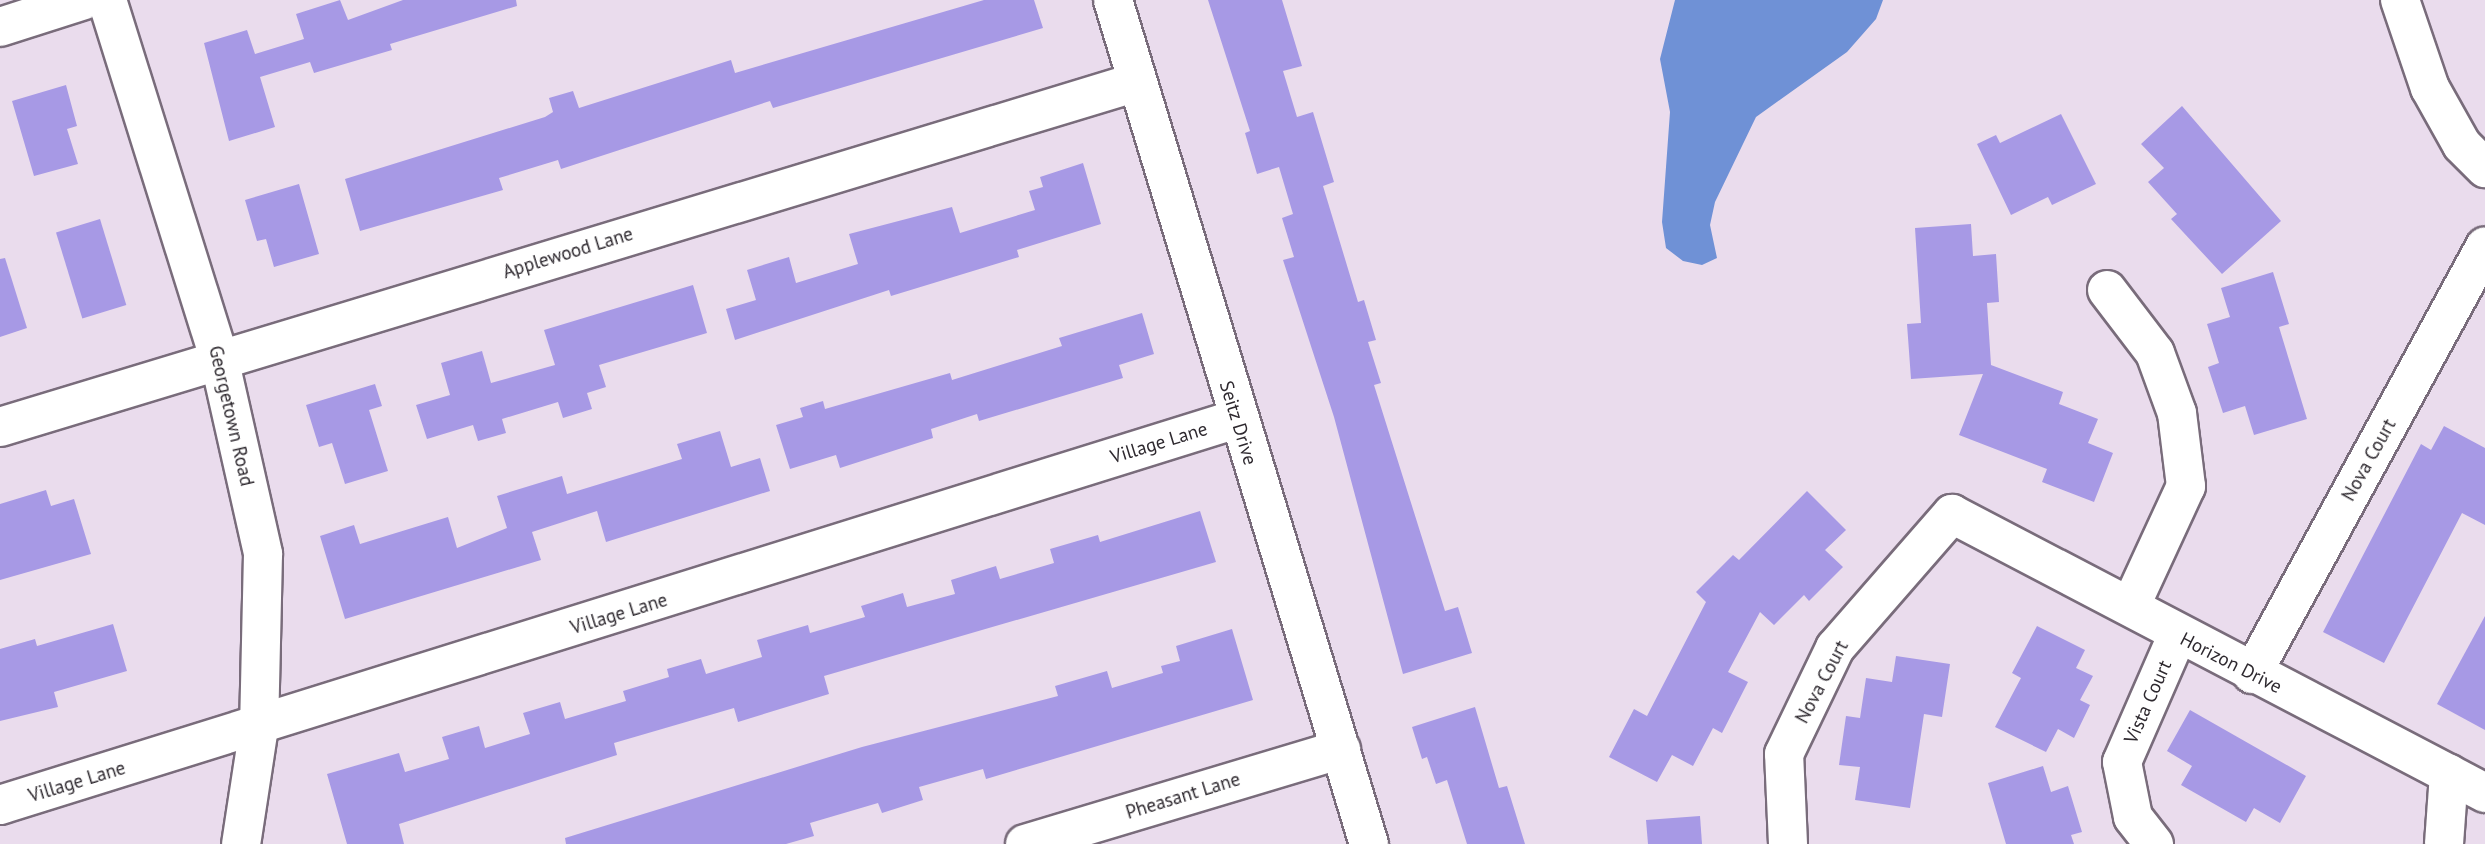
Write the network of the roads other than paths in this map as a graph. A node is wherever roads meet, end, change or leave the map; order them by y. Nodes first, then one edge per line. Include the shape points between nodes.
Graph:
1 (84, 0) edge
2 (107, 0) edge
3 (1114, 0) edge
4 (2400, 0) edge
5 (0, 27) edge
6 (1138, 82) junction
7 (2485, 168) edge
8 (2485, 246) edge
9 (2107, 290) dead end
10 (219, 358) junction
11 (1236, 419) junction
12 (0, 427) edge
13 (1952, 514) joint
14 (2131, 605) junction
15 (2177, 636) junction
16 (2252, 674) junction
17 (259, 727) junction
18 (1340, 749) junction
19 (2449, 774) junction
20 (2485, 793) edge
21 (0, 805) edge
22 (241, 844) edge
23 (1025, 844) edge
24 (1369, 844) edge
25 (1788, 844) edge
26 (2154, 844) edge
27 (2444, 844) edge

1 - 5 street
2 - 10 street, Georgetown Road
3 - 6 street, Seitz Drive
4 - 7 street via 2431,88 2462,145
6 - 10 street, Applewood Lane
6 - 11 street, Seitz Drive
8 - 16 street, Nova Court
9 - 14 street via 2155,353 2178,413 2186,486
10 - 12 street, Applewood Lane
10 - 17 street, Georgetown Road via 263,554
11 - 17 street, Village Lane
11 - 18 street, Seitz Drive
13 - 14 street, Horizon Drive
13 - 25 street, Nova Court via 1835,648 1784,754
14 - 15 street, Horizon Drive
15 - 16 street, Horizon Drive
15 - 26 street, Vista Court via 2122,762 2133,817
16 - 19 street, Horizon Drive
17 - 21 street, Village Lane
17 - 22 street, Georgetown Road
18 - 23 street, Pheasant Lane
18 - 24 street, Seitz Drive
19 - 20 street, Horizon Drive
19 - 27 street

